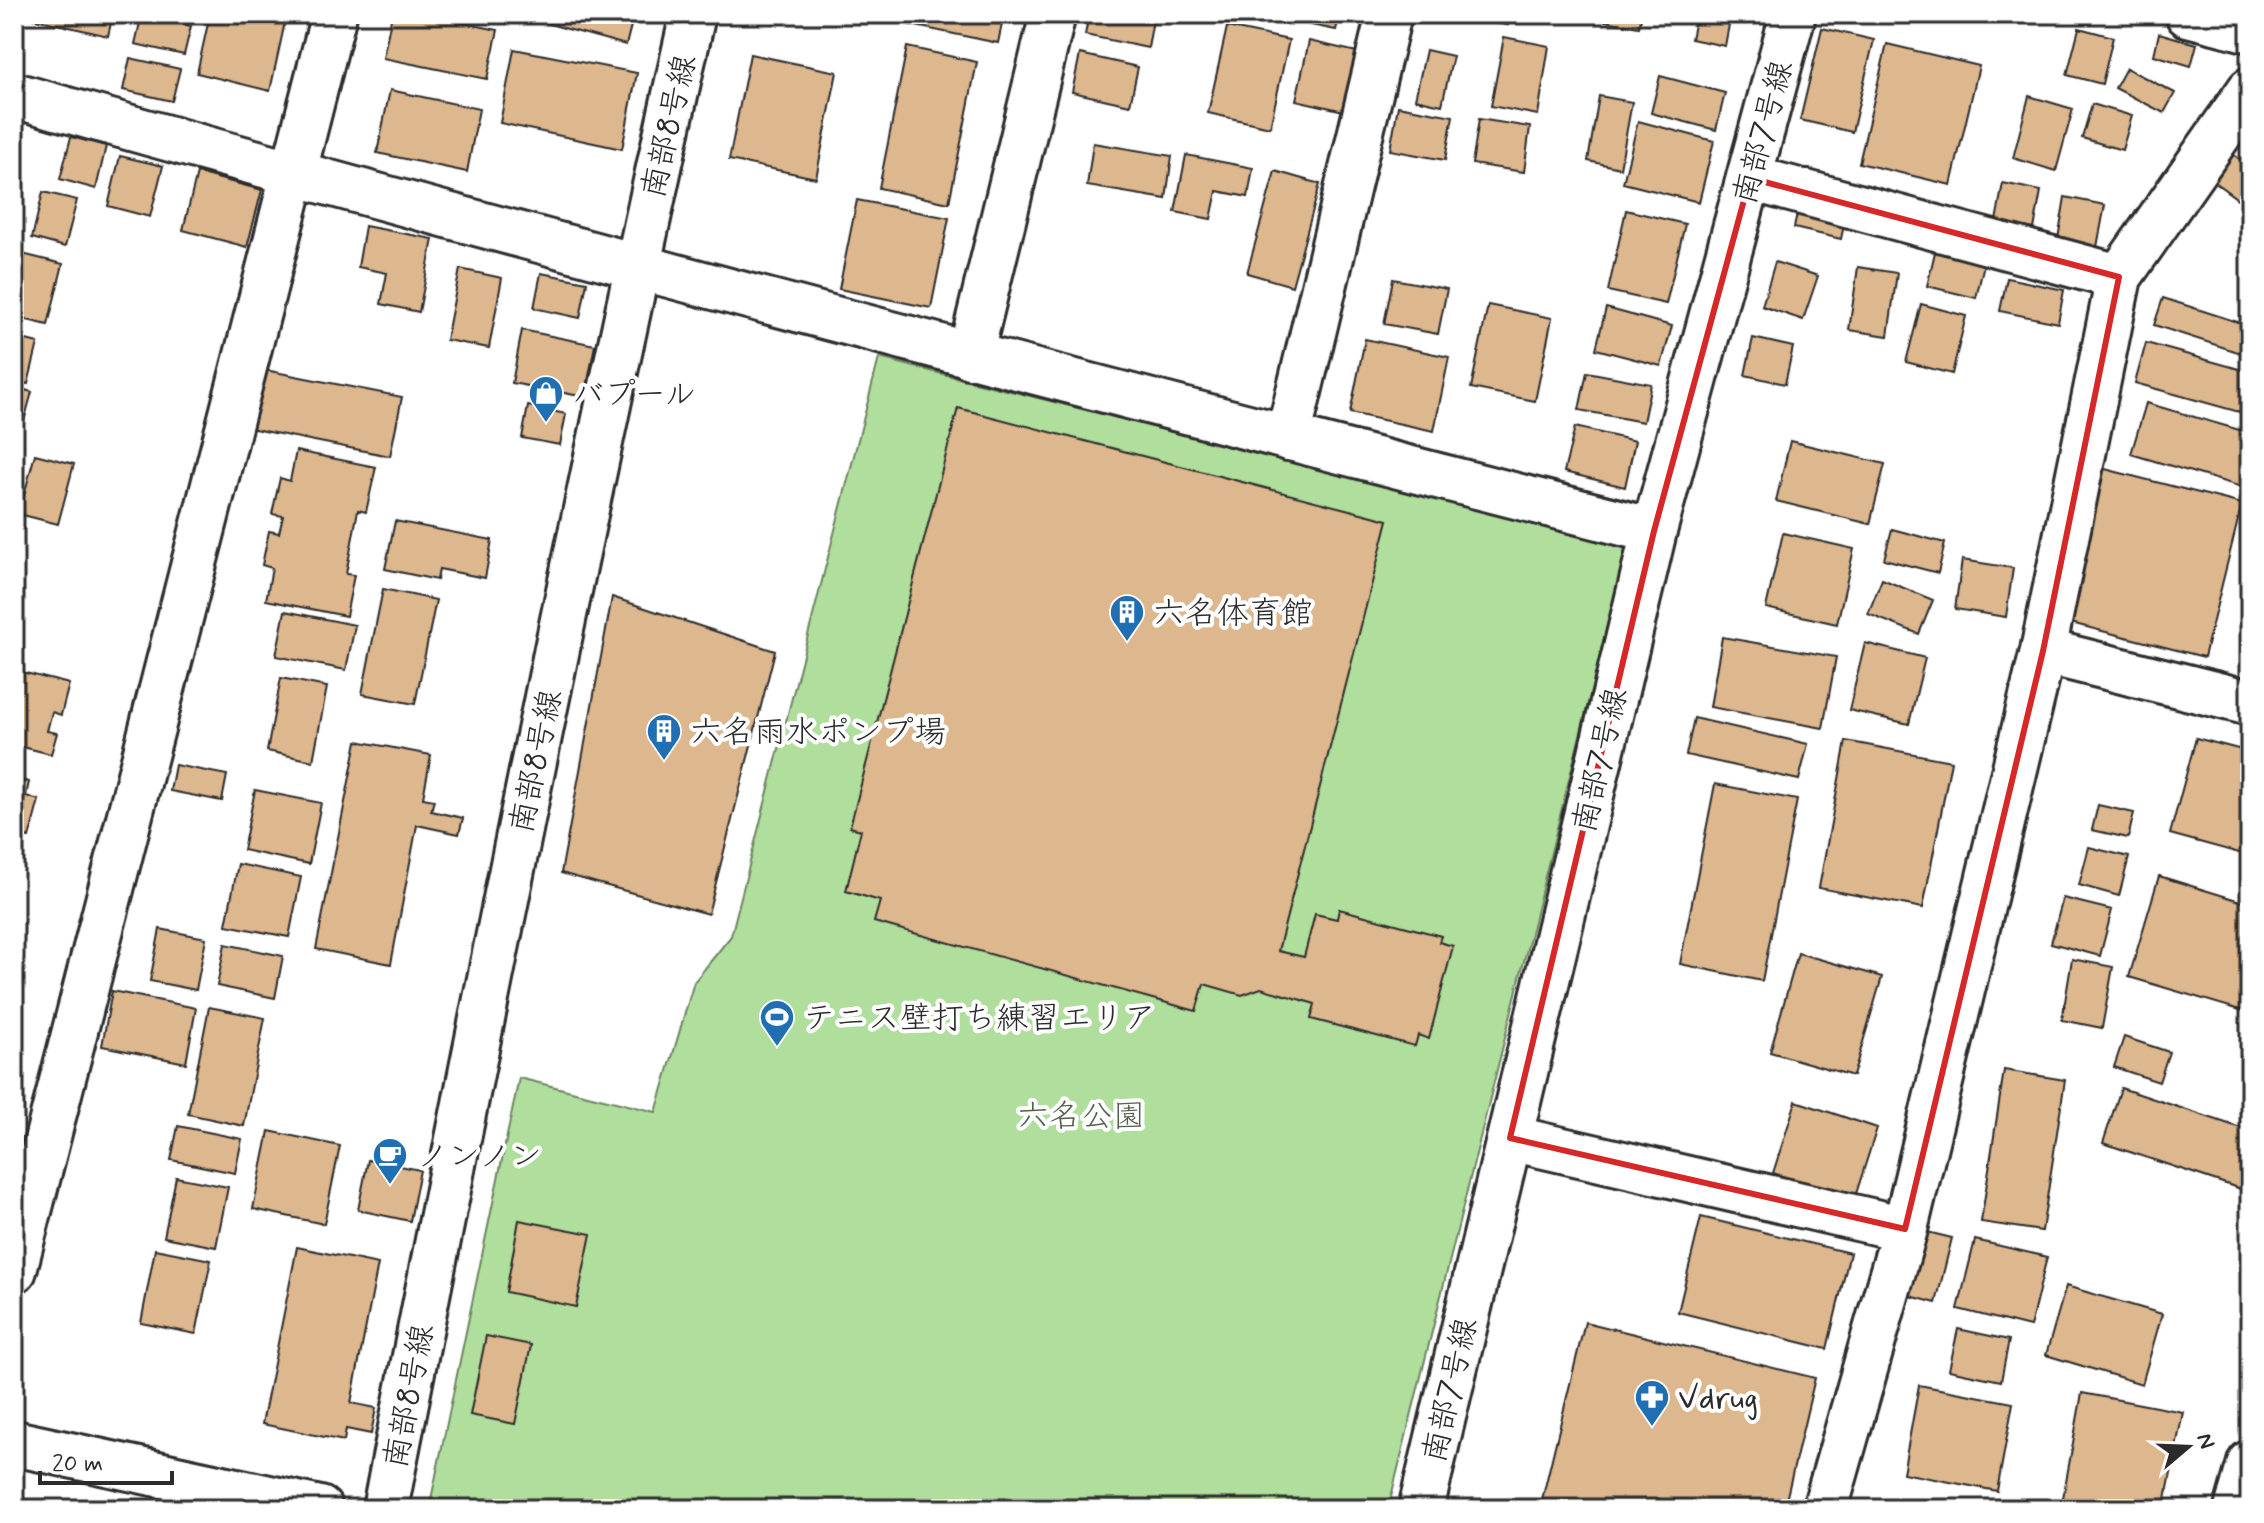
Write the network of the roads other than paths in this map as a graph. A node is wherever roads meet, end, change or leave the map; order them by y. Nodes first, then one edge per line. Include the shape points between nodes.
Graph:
1 (334, 14) edge
2 (693, 14) edge
3 (1053, 14) edge
4 (1389, 14) edge
5 (1793, 14) edge
6 (2188, 14) edge
7 (2250, 30) edge
8 (2250, 90) edge
9 (14, 95) edge
10 (295, 175) junction
11 (1750, 178) junction
12 (637, 267) junction
13 (2119, 277) junction
14 (970, 356) junction
15 (1288, 438) junction
16 (1654, 531) junction
17 (2043, 651) junction
18 (2250, 703) edge
19 (1510, 1138) junction
20 (1905, 1229) junction
21 (14, 1270) edge
22 (14, 1443) edge
23 (2250, 1463) edge
24 (320, 1509) edge
25 (385, 1509) edge
26 (1421, 1509) edge
27 (1825, 1509) edge
28 (2237, 1509) edge

1 - 10 main road
2 - 12 main road, 南部8号線
3 - 14 main road
4 - 15 main road
5 - 11 main road, 南部7号線
6 - 7 main road
8 - 13 main road
9 - 10 main road
10 - 12 main road
10 - 21 main road
11 - 13 main road
11 - 16 main road, 南部7号線
12 - 14 main road
12 - 25 main road, 南部8号線
13 - 17 main road
14 - 15 main road
15 - 16 main road
16 - 19 main road, 南部7号線
17 - 18 main road
17 - 20 main road
19 - 20 main road
19 - 26 main road, 南部7号線
20 - 27 main road
22 - 24 main road
23 - 28 main road

